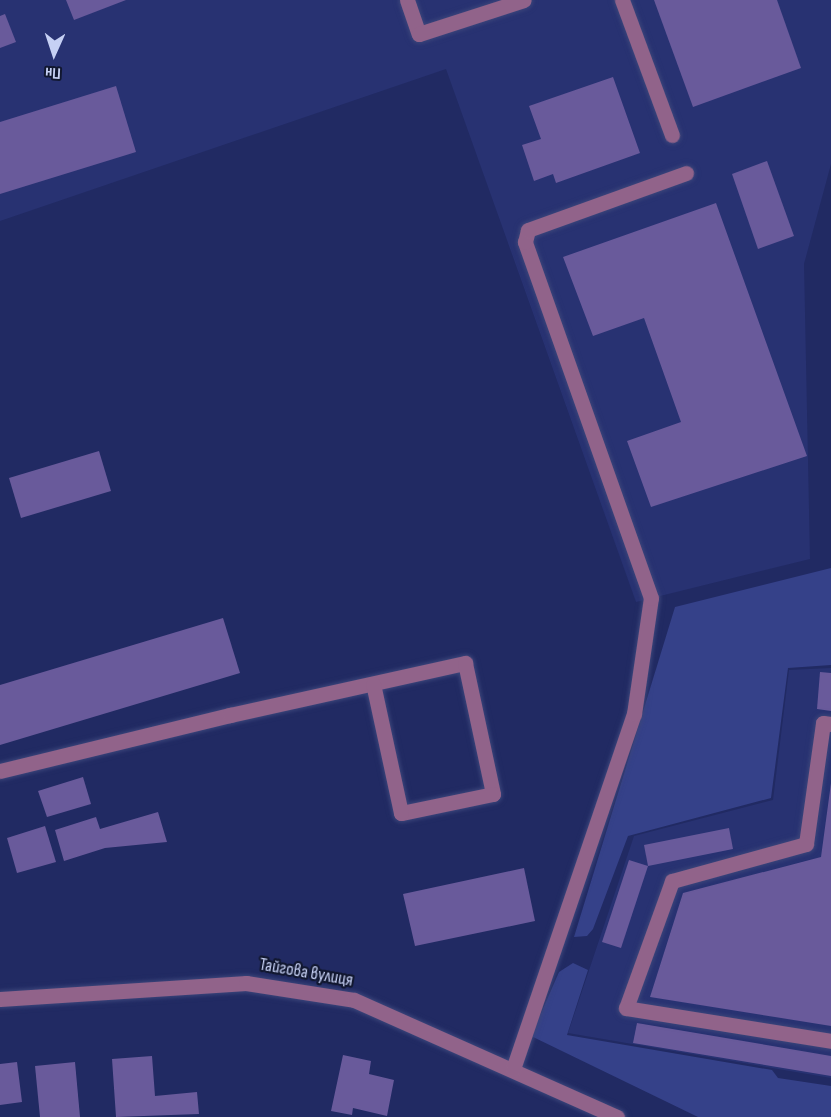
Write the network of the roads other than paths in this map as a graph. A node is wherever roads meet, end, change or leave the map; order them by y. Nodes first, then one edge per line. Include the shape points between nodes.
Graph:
1 (407, 0) edge
2 (524, 0) edge
3 (622, 0) edge
4 (672, 135) dead end
5 (686, 173) dead end
6 (373, 684) junction
7 (831, 724) edge
8 (0, 771) edge
9 (0, 999) edge
10 (831, 1041) edge
11 (513, 1069) junction
12 (617, 1117) edge

1 - 2 street via 419,34
3 - 4 street
5 - 11 street via 528,230 525,242 651,598 634,714
6 - 6 street via 465,663 493,794 401,813
6 - 8 street
7 - 10 street via 823,723 806,844 672,881 626,1008
9 - 11 street, Тайгова вулиця via 246,983 354,1000
11 - 12 street, Тайгова вулиця

